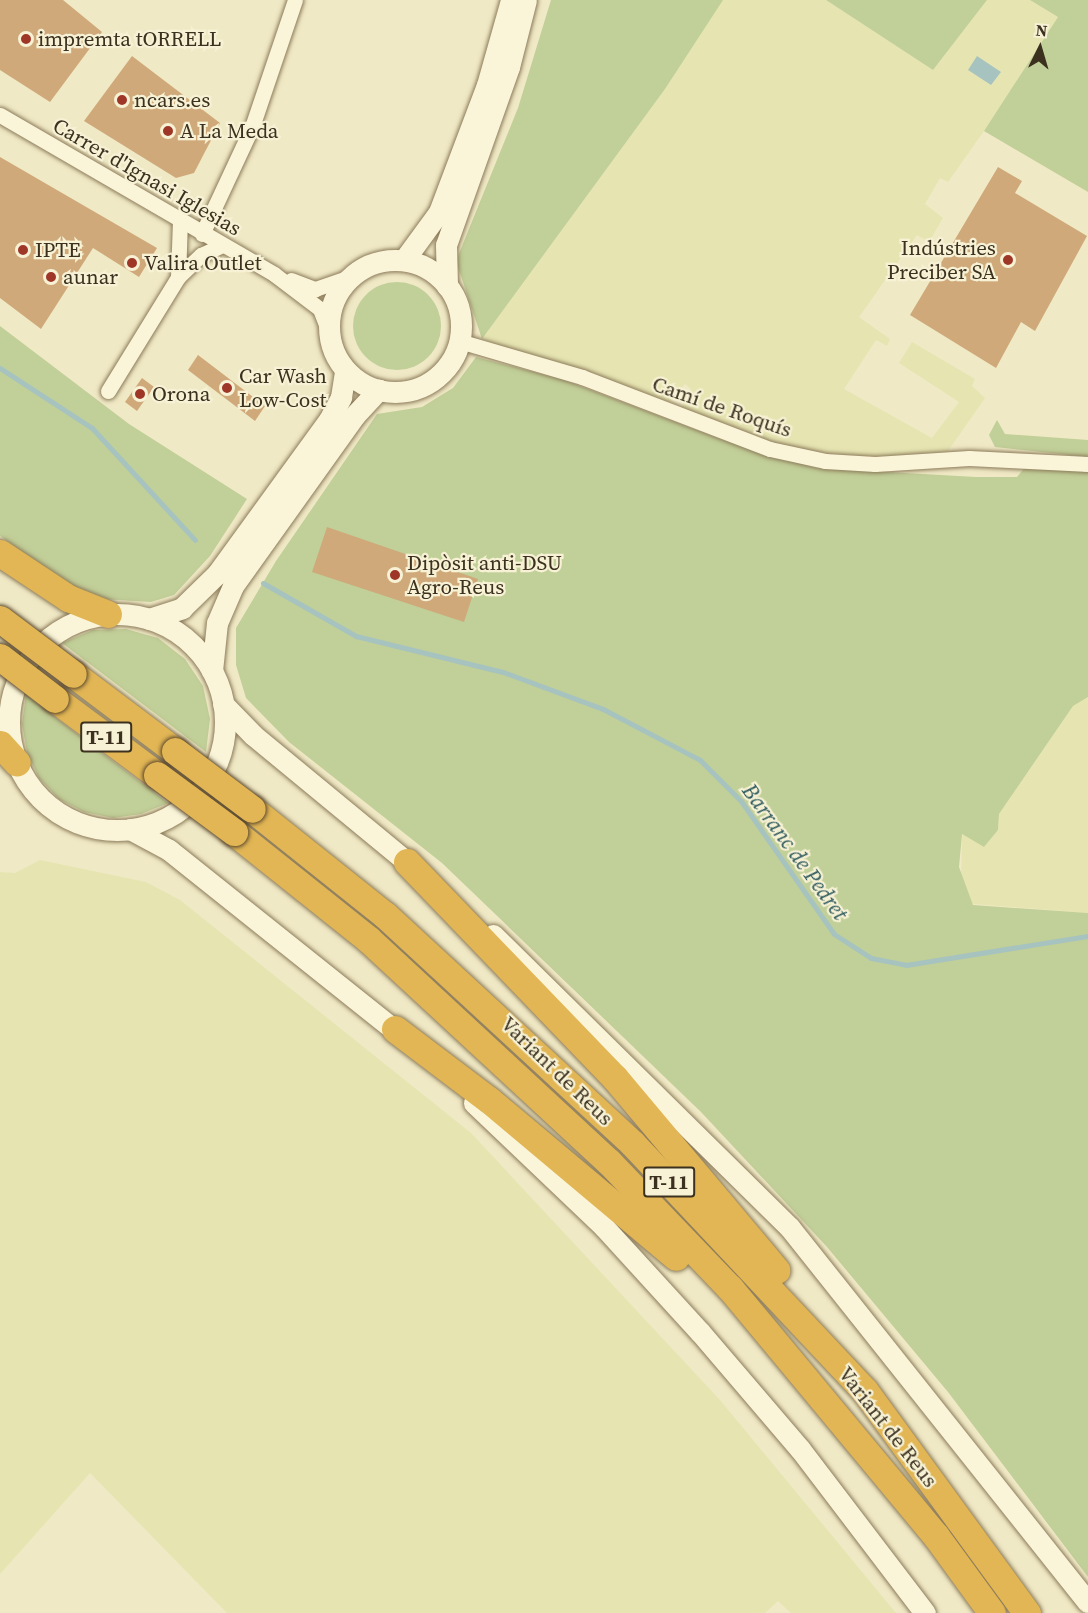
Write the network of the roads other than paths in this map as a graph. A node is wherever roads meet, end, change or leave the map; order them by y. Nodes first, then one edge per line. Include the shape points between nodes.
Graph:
1 (296, 0) edge
2 (511, 0) edge
3 (526, 0) edge
4 (0, 115) edge
5 (180, 221) junction
6 (202, 234) junction
7 (222, 245) junction
8 (404, 260) junction
9 (274, 274) junction
10 (352, 276) junction
11 (178, 278) junction
12 (447, 286) junction
13 (329, 333) junction
14 (459, 341) junction
15 (345, 372) junction
16 (380, 389) junction
17 (108, 391) dead end
18 (1088, 464) edge
19 (0, 553) edge
20 (108, 614) junction
21 (0, 619) edge
22 (149, 619) junction
23 (0, 657) edge
24 (212, 671) junction
25 (223, 704) junction
26 (9, 754) edge
27 (130, 829) junction
28 (407, 862) junction
29 (395, 1029) junction
30 (865, 1391) junction
31 (859, 1443) junction
32 (1088, 1602) edge
33 (925, 1613) edge
34 (992, 1613) edge
35 (1027, 1613) edge

1 - 6 street via 252,127
2 - 8 street via 487,86 439,212
3 - 12 street via 509,67 446,245
4 - 5 street, Carrer d'Ignasi Iglesias
5 - 6 street, Carrer d'Ignasi Iglesias
5 - 11 street
6 - 7 street, Carrer d'Ignasi Iglesias
7 - 9 street, Carrer d'Ignasi Iglesias
7 - 11 street via 201,255
8 - 10 street
8 - 12 street via 432,271
9 - 10 street, Carrer d'Ignasi Iglesias via 315,289
9 - 13 street, Carrer d'Ignasi Iglesias via 320,309
10 - 13 street via 332,307
11 - 17 street
12 - 14 street via 460,313
13 - 15 street
14 - 16 street via 446,367 422,386
14 - 18 street, Camí de Roquís via 582,376 770,449 825,460 875,464 980,458
15 - 16 street
15 - 22 street via 341,397 329,420 217,574 182,608
16 - 24 street via 355,415 233,586 217,623
19 - 20 highway via 68,598
20 - 22 street
20 - 26 street via 56,633 25,666 9,709
21 - 30 highway, Variant de Reus / T-11, bridge via 252,808 504,1020 632,1143
22 - 24 street via 186,639
23 - 31 highway, Variant de Reus / T-11, bridge via 234,832 368,939 609,1162 730,1288
24 - 25 street
25 - 27 street via 223,742 197,794 167,817
25 - 28 street via 253,735
26 - 27 street via 41,799 58,812 89,825
27 - 29 street via 169,850
28 - 30 highway via 615,1078 839,1340
28 - 32 street via 533,970 790,1228 931,1399
29 - 31 highway via 653,1235
29 - 33 street via 604,1227 700,1332 800,1449
30 - 35 highway, Variant de Reus / T-11
31 - 34 highway, Variant de Reus / T-11

